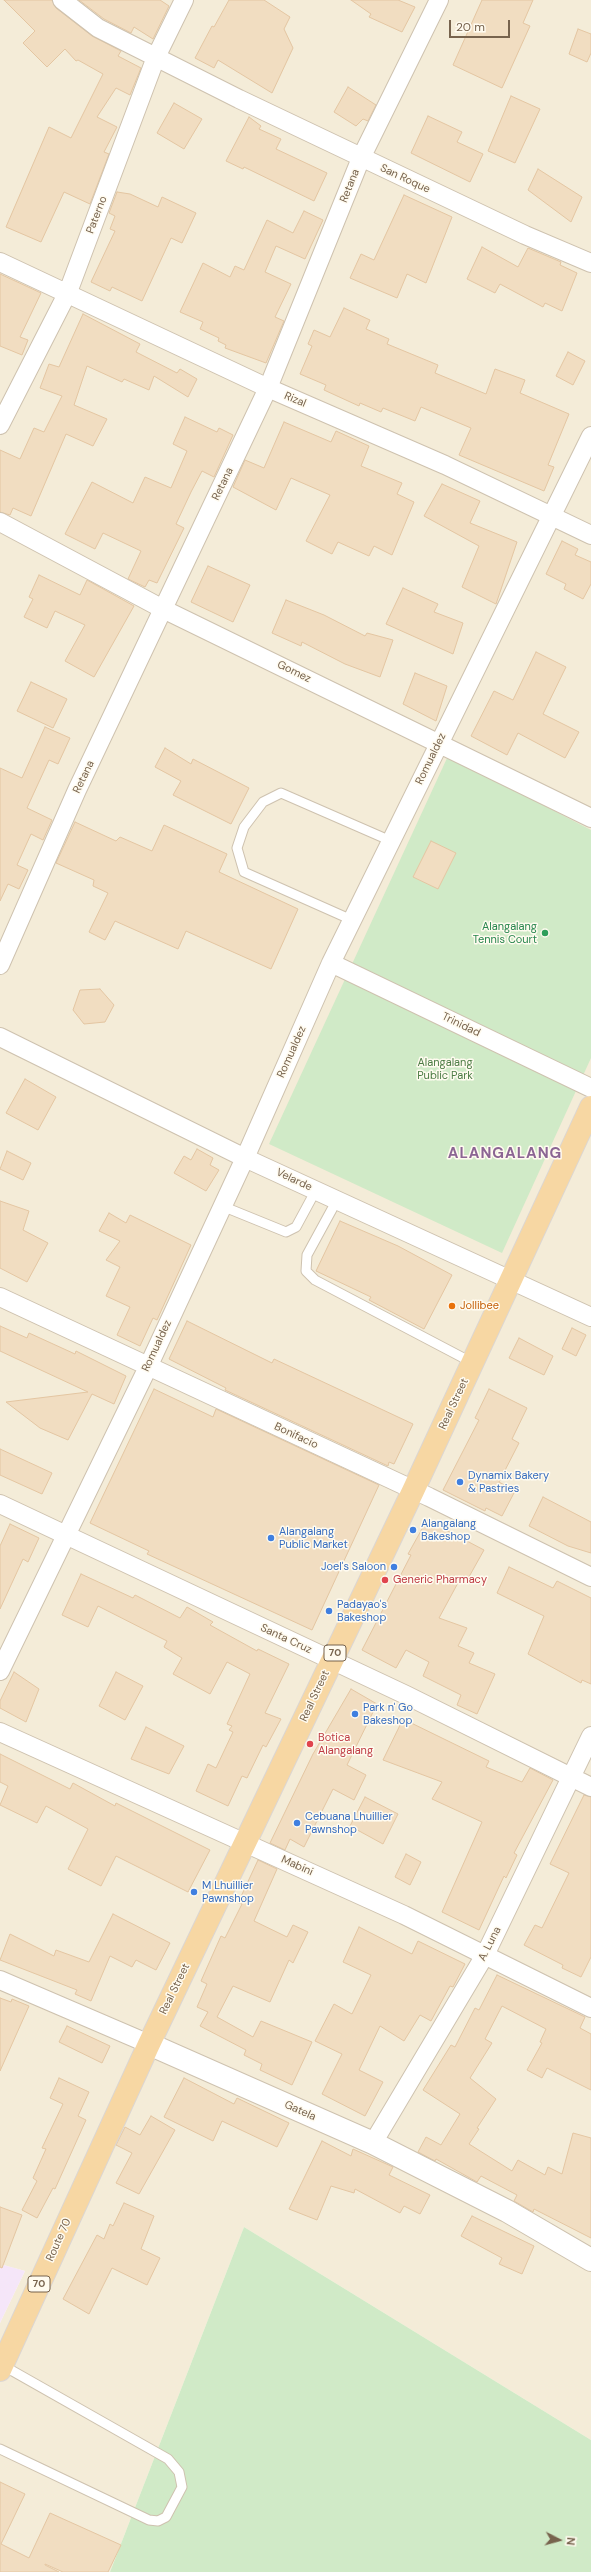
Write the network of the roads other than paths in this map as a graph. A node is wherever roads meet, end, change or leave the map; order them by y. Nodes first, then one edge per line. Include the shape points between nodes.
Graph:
1 (62, 0) edge
2 (184, 0) edge
3 (439, 0) edge
4 (156, 57) junction
5 (361, 158) junction
6 (0, 262) edge
7 (591, 263) edge
8 (68, 292) junction
9 (268, 388) junction
10 (0, 425) edge
11 (591, 436) edge
12 (552, 516) junction
13 (0, 522) edge
14 (591, 535) edge
15 (163, 609) junction
16 (439, 742) junction
17 (591, 818) edge
18 (390, 841) junction
19 (352, 920) junction
20 (331, 963) junction
21 (0, 965) edge
22 (0, 1037) edge
23 (591, 1088) edge
24 (591, 1106) edge
25 (245, 1158) junction
26 (316, 1190) junction
27 (338, 1200) junction
28 (222, 1206) junction
29 (512, 1280) junction
30 (0, 1297) edge
31 (591, 1317) edge
32 (473, 1363) junction
33 (148, 1367) junction
34 (413, 1491) junction
35 (0, 1504) edge
36 (66, 1535) junction
37 (591, 1577) edge
38 (332, 1660) junction
39 (0, 1671) edge
40 (0, 1732) edge
41 (591, 1736) edge
42 (570, 1778) junction
43 (591, 1787) edge
44 (245, 1843) junction
45 (485, 1955) junction
46 (0, 1980) edge
47 (591, 2008) edge
48 (149, 2044) junction
49 (373, 2143) junction
50 (78, 2198) joint
51 (591, 2260) edge
52 (3, 2360) edge
53 (0, 2449) edge

1 - 4 street, San Roque via 98,28
2 - 4 street, Paterno
3 - 5 street, Retana
4 - 5 street, San Roque
4 - 8 street, Paterno
5 - 7 street, San Roque
5 - 9 street, Retana
6 - 8 street, Rizal
8 - 9 street, Rizal
8 - 10 street, Paterno
9 - 12 street, Rizal via 445,465
9 - 15 street, Retana
11 - 12 street, Romualdez
12 - 14 street, Rizal
12 - 16 street, Romualdez
13 - 15 street, Gomez
15 - 16 street, Gomez
15 - 21 street, Retana via 77,790
16 - 17 street, Gomez
16 - 18 street, Romualdez
18 - 19 street, Romualdez
18 - 19 lane via 281,792 263,802 244,827 237,848 244,872
19 - 20 street, Romualdez
20 - 23 street, Trinidad
20 - 25 street, Romualdez
22 - 25 street, Velarde
24 - 29 highway, Real Street / 70
25 - 26 street, Velarde
25 - 28 street, Romualdez
26 - 27 street, Velarde
26 - 28 lane via 296,1227 286,1232
27 - 29 street, Velarde
27 - 32 lane via 306,1255 306,1272 315,1280
28 - 33 street, Romualdez
29 - 31 street, Velarde
29 - 32 highway, Real Street / 70
30 - 33 street, Bonifacio
32 - 34 highway, Real Street / 70
33 - 34 street, Bonifacio
33 - 36 street, Romualdez
34 - 37 street, Bonifacio
34 - 38 highway, Real Street / 70
35 - 36 street, Santa Cruz
36 - 38 street, Santa Cruz
36 - 39 street, Romualdez
38 - 42 street, Santa Cruz
38 - 44 highway, Real Street / 70
40 - 44 street, Mabini
41 - 42 street, A. Luna
42 - 43 street, Santa Cruz
42 - 45 street, A. Luna
44 - 45 street, Mabini
44 - 48 highway, Real Street / 70
45 - 47 street, Mabini
45 - 49 street, A. Luna
46 - 48 street, Gatela
48 - 49 street, Gatela
48 - 50 highway, Real Street / 70
49 - 51 street, Gatela via 507,2211
50 - 52 highway, Route 70 / 70
52 - 53 lane via 168,2459 179,2472 182,2487 166,2517 158,2521 149,2520

